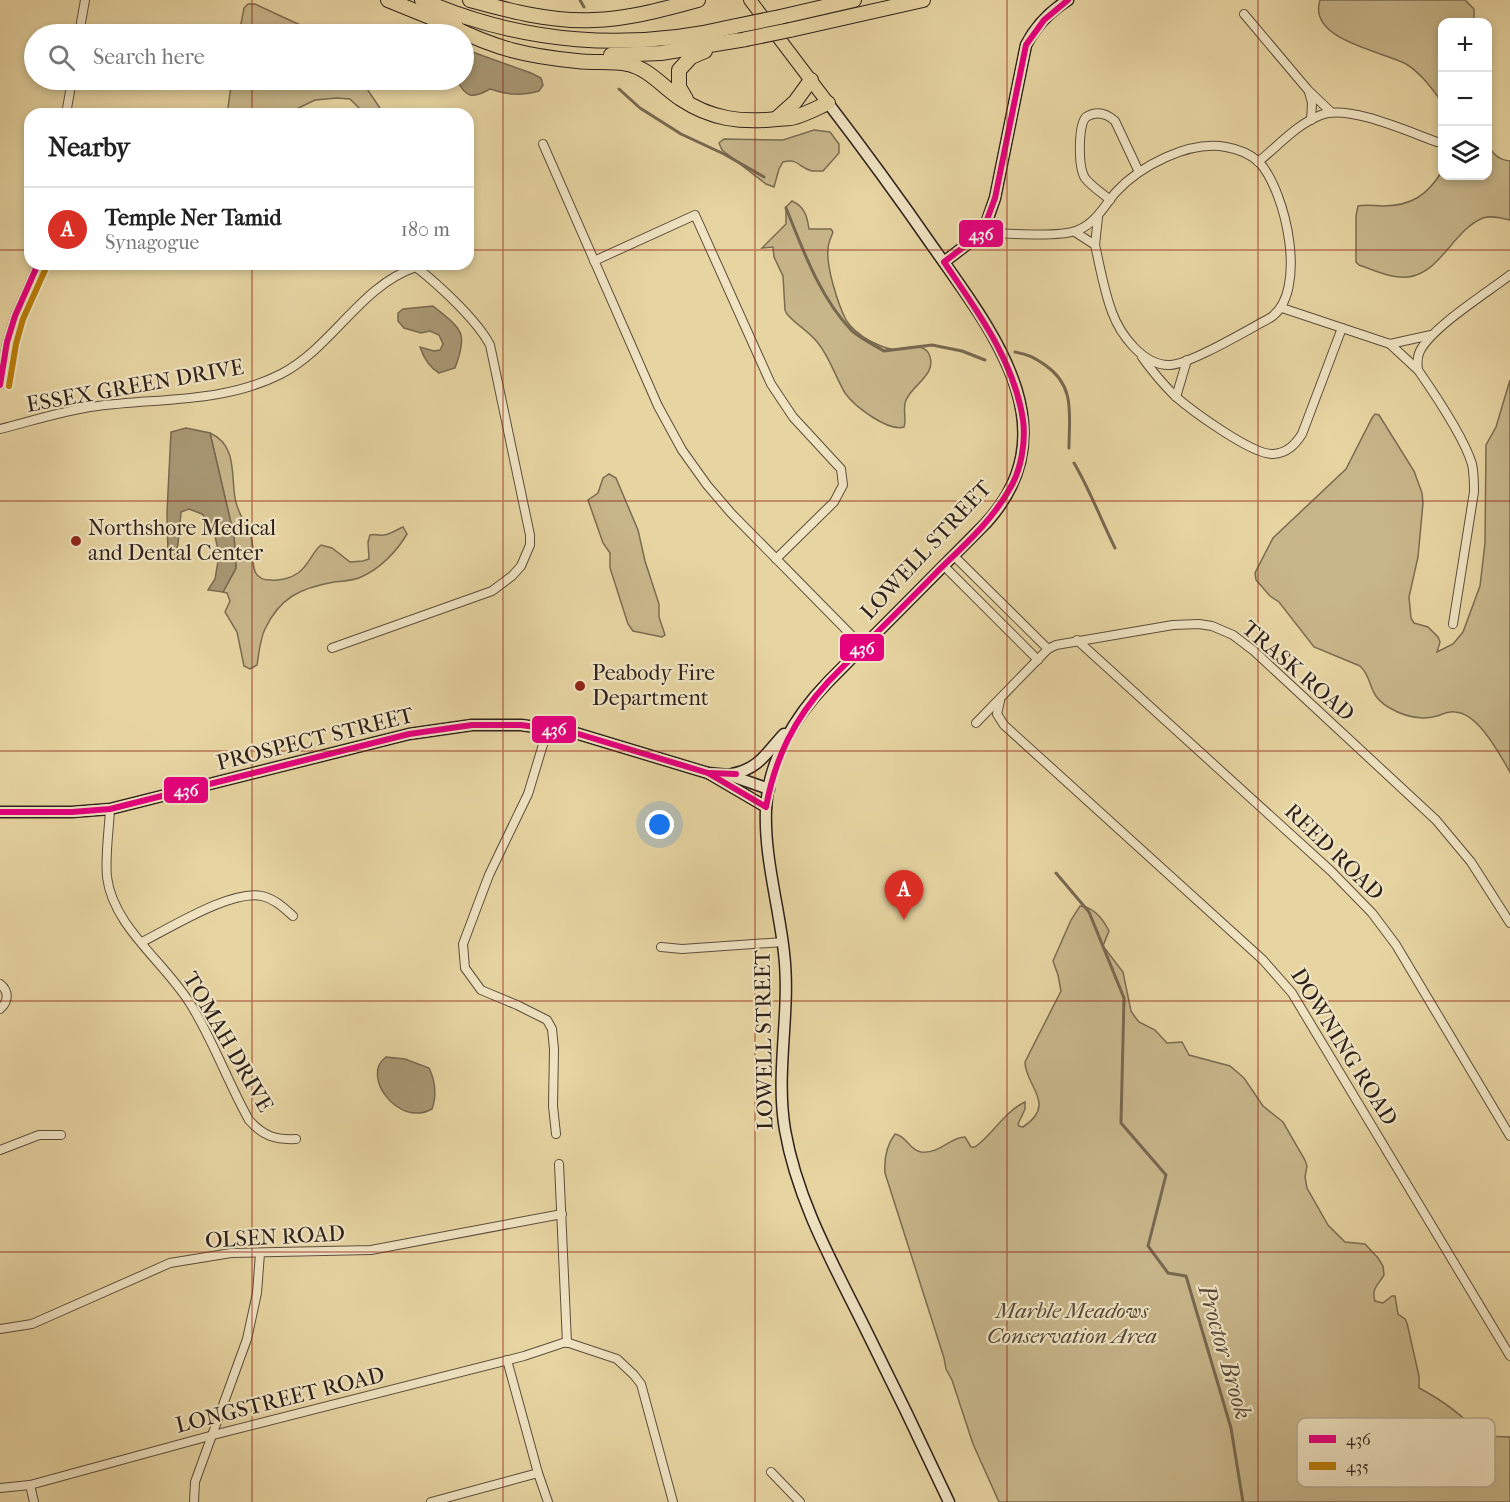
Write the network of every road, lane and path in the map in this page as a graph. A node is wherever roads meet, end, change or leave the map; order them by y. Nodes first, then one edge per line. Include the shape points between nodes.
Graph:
1 (85, 0) edge
2 (388, 0) edge
3 (422, 0) edge
4 (470, 0) edge
5 (660, 0) edge
6 (698, 0) edge
7 (750, 0) edge
8 (854, 0) edge
9 (923, 0) edge
10 (1068, 0) edge
11 (1244, 14) dead end
12 (632, 16) junction
13 (81, 24) edge
14 (445, 24) edge
15 (474, 33) edge
16 (474, 37) edge
17 (746, 39) junction
18 (811, 80) junction
19 (70, 90) edge
20 (1308, 90) junction
21 (689, 103) junction
22 (828, 103) junction
23 (67, 108) edge
24 (1331, 112) junction
25 (776, 119) junction
26 (1311, 120) junction
27 (1437, 142) dead end
28 (543, 144) dead end
29 (1258, 162) junction
30 (1139, 171) junction
31 (1110, 200) junction
32 (1098, 217) junction
33 (1075, 232) junction
34 (982, 233) junction
35 (1095, 245) junction
36 (594, 261) junction
37 (944, 262) junction
38 (35, 270) edge
39 (408, 270) edge
40 (419, 270) edge
41 (1510, 275) edge
42 (1282, 308) junction
43 (1342, 328) junction
44 (1431, 335) junction
45 (1390, 344) junction
46 (1136, 349) junction
47 (1187, 360) junction
48 (1418, 370) junction
49 (0, 385) edge
50 (1176, 397) junction
51 (0, 429) edge
52 (954, 556) junction
53 (776, 559) junction
54 (944, 566) junction
55 (1453, 624) dead end
56 (1077, 640) junction
57 (863, 646) junction
58 (332, 648) dead end
59 (1048, 649) junction
60 (1038, 660) junction
61 (1000, 701) junction
62 (976, 723) dead end
63 (793, 725) junction
64 (548, 728) junction
65 (708, 773) junction
66 (729, 775) junction
67 (769, 789) junction
68 (766, 807) junction
69 (110, 809) junction
70 (0, 812) edge
71 (293, 916) dead end
72 (1510, 923) edge
73 (142, 942) junction
74 (783, 942) junction
75 (661, 947) dead end
76 (0, 984) edge
77 (0, 1009) edge
78 (556, 1134) dead end
79 (61, 1135) dead end
80 (1510, 1136) edge
81 (296, 1139) dead end
82 (0, 1150) edge
83 (559, 1164) dead end
84 (562, 1214) junction
85 (260, 1253) junction
86 (0, 1329) edge
87 (567, 1343) junction
88 (1510, 1356) edge
89 (507, 1360) junction
90 (212, 1435) junction
91 (771, 1472) dead end
92 (538, 1473) junction
93 (30, 1485) junction
94 (0, 1488) edge
95 (34, 1502) edge
96 (194, 1502) edge
97 (431, 1502) edge
98 (548, 1502) edge
99 (673, 1502) edge
100 (800, 1502) edge
101 (949, 1502) edge

1 - 13 street
2 - 14 highway
3 - 8 highway, bridge via 503,28 608,42 710,33
4 - 12 highway via 524,14 576,20
5 - 12 highway
6 - 12 highway
7 - 18 main road, LOWELL STREET
9 - 17 highway, bridge
10 - 34 main road via 1037,26 1026,45 995,198
11 - 20 street
15 - 17 highway via 518,46 589,54 661,53
16 - 21 highway via 529,56 637,67
17 - 21 highway via 703,52 684,63 677,79
18 - 22 main road, LOWELL STREET
18 - 25 highway
19 - 23 street
20 - 24 street
20 - 26 street
21 - 25 highway via 730,120
22 - 25 highway via 794,117
22 - 37 main road, LOWELL STREET
24 - 26 street
24 - 27 street via 1354,113
26 - 29 street
28 - 36 street
29 - 30 street via 1235,149 1214,146 1185,151
29 - 42 street via 1278,194 1287,231 1289,283
30 - 31 street
30 - 31 street via 1115,121 1097,113 1086,117 1080,128 1080,168 1086,180
31 - 32 street
32 - 33 street
32 - 35 street
33 - 34 street
33 - 35 street
34 - 37 main road
35 - 46 street via 1113,315
36 - 53 street via 658,406 682,450 719,500
36 - 53 street via 694,215 771,384 793,417 836,462 843,477 834,502
37 - 52 main road, LOWELL STREET via 1009,365 1024,432 1018,469 1004,500
38 - 49 street via 11,328
39 - 51 street, ESSEX GREEN DRIVE via 386,282 280,375 193,399 98,406
40 - 58 street, ESSEX GREEN DRIVE via 490,345 530,545 516,572 492,591
41 - 44 street
42 - 43 street
42 - 47 street via 1270,318
43 - 45 street
43 - 50 street via 1302,434 1291,448 1273,454 1255,450
44 - 45 street
44 - 48 street via 1418,355
45 - 48 street
46 - 47 street via 1161,364
46 - 50 street
47 - 50 street
48 - 55 street via 1472,464 1474,492
52 - 54 main road, LOWELL STREET
52 - 59 street
53 - 57 street
54 - 57 main road, LOWELL STREET
54 - 60 street
56 - 59 street, TRASK ROAD
56 - 72 street, TRASK ROAD via 1186,624 1212,626 1233,635 1436,820 1471,862
56 - 80 street, REED ROAD via 1372,913 1396,945
57 - 63 main road, LOWELL STREET via 817,693
59 - 60 street
60 - 61 street
61 - 62 street
61 - 88 street, DOWNING ROAD via 997,714 1004,725 1263,960 1292,993
63 - 66 main road via 758,763
63 - 67 main road, LOWELL STREET
64 - 65 main road, PROSPECT STREET
64 - 69 main road, PROSPECT STREET via 472,725 431,730
64 - 78 street via 528,794 489,875 463,945 465,968 481,990 547,1020 552,1029
65 - 66 main road, PROSPECT STREET
65 - 68 main road, PROSPECT STREET
66 - 67 main road, PROSPECT STREET
67 - 68 main road, LOWELL STREET
68 - 74 main road, LOWELL STREET
69 - 70 main road, PROSPECT STREET
69 - 73 street, TOMAH DRIVE via 106,860 110,894 120,916
71 - 73 street via 276,901 243,895
73 - 81 street, TOMAH DRIVE via 190,1004 249,1120 272,1138
74 - 75 street
74 - 101 main road, LOWELL STREET via 787,986 782,1110 794,1172 819,1237
76 - 77 street via 7,996
79 - 82 street via 39,1135
83 - 84 street
84 - 85 street, OLSEN ROAD via 371,1250
84 - 87 street
85 - 86 street, OLSEN ROAD via 231,1253 170,1263 32,1324
85 - 90 street via 257,1293 247,1339
87 - 89 street, LONGSTREET ROAD
87 - 99 street via 617,1359 641,1384
89 - 90 street, LONGSTREET ROAD
89 - 92 street
90 - 93 street, LONGSTREET ROAD
90 - 96 street via 195,1482
91 - 100 street
92 - 97 street
92 - 98 street
93 - 94 street, LONGSTREET ROAD
93 - 95 street

